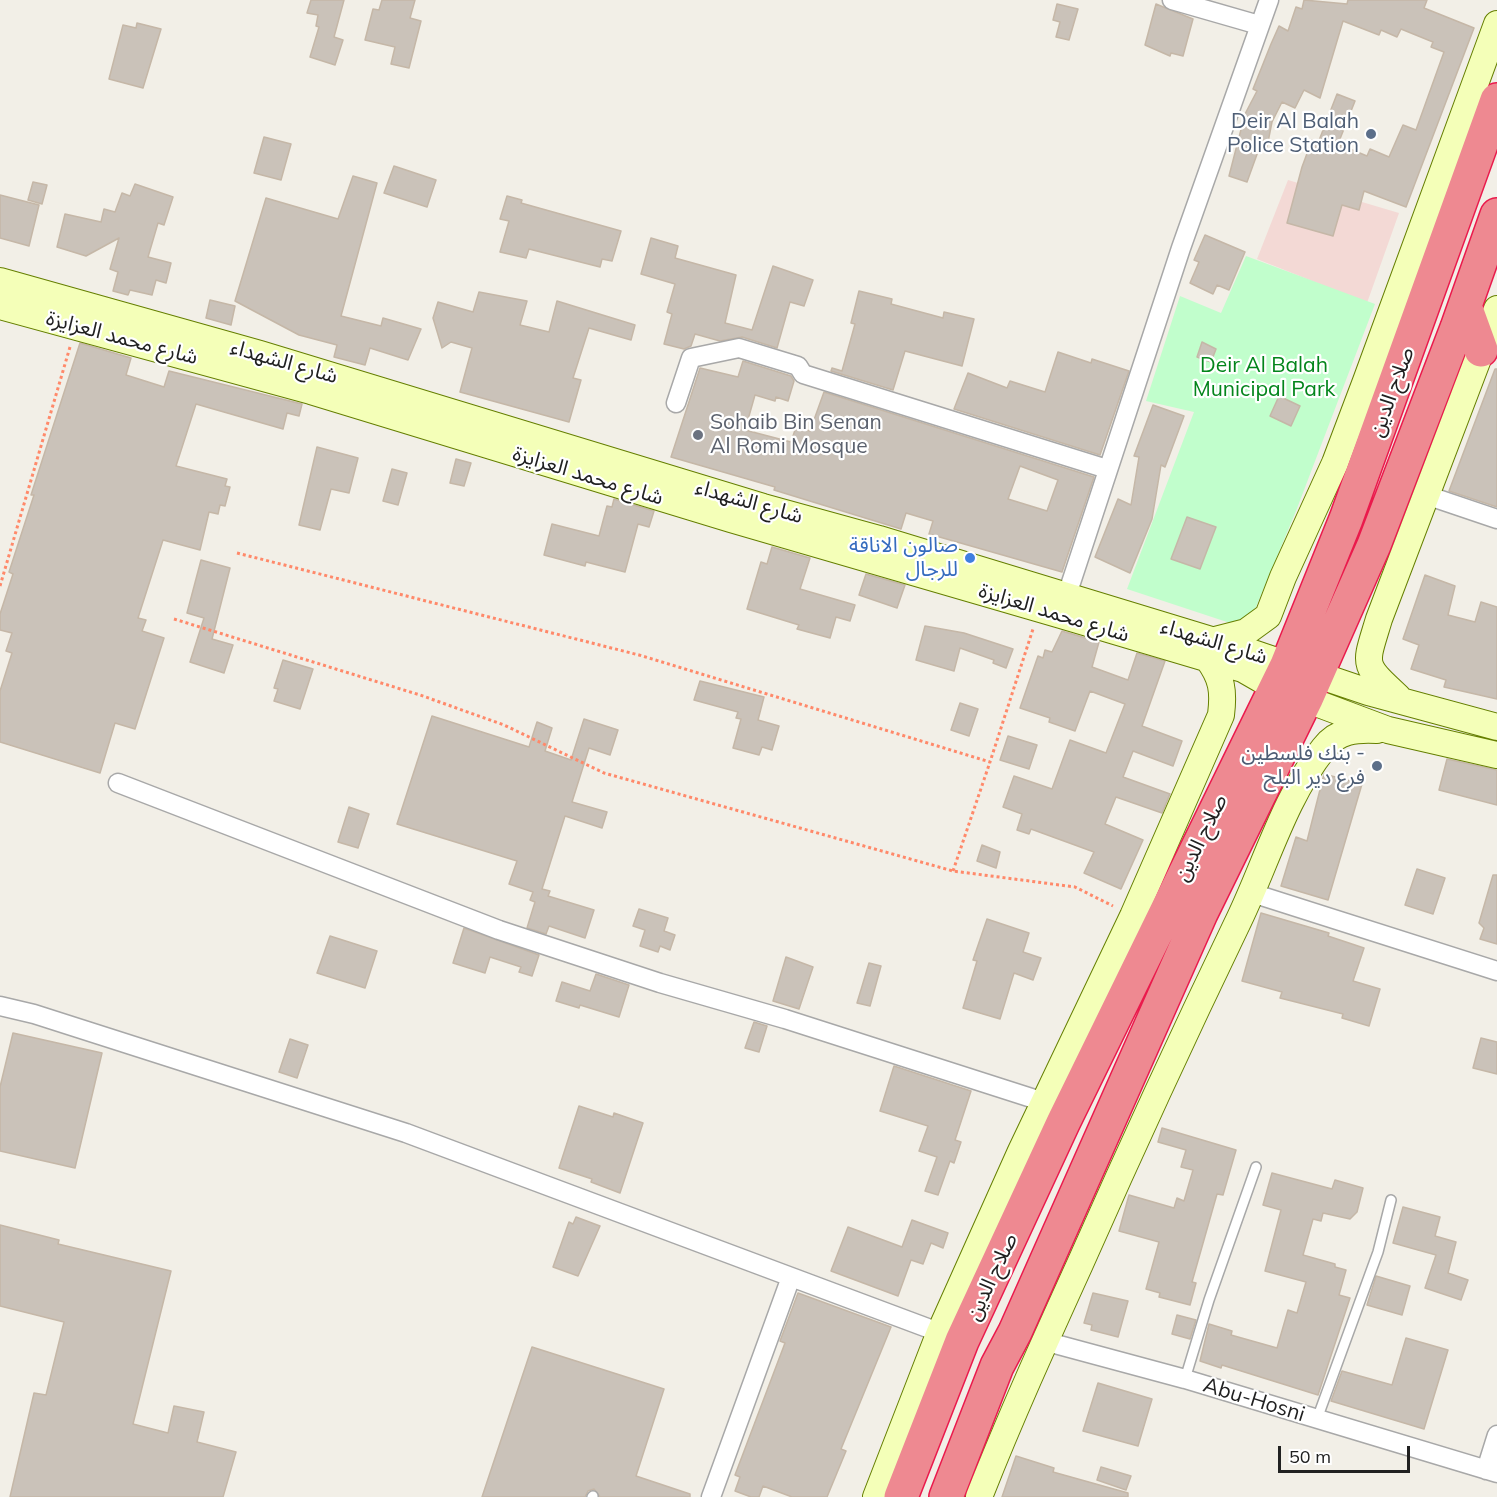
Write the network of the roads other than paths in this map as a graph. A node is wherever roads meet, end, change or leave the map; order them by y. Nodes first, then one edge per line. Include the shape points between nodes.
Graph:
1 (1172, 0) edge
2 (1269, 0) edge
3 (1497, 24) edge
4 (1259, 25) junction
5 (1497, 100) edge
6 (1462, 159) junction
7 (1497, 215) edge
8 (0, 281) edge
9 (0, 306) edge
10 (1465, 306) junction
11 (1497, 309) edge
12 (1481, 350) junction
13 (676, 403) dead end
14 (1107, 469) junction
15 (1426, 495) junction
16 (1497, 519) edge
17 (1056, 607) junction
18 (1209, 650) junction
19 (1296, 682) junction
20 (1402, 702) junction
21 (1497, 727) edge
22 (1388, 730) junction
23 (1497, 754) edge
24 (118, 783) dead end
25 (1252, 894) junction
26 (1497, 971) edge
27 (0, 1006) edge
28 (1054, 1113) junction
29 (1256, 1167) dead end
30 (1391, 1200) dead end
31 (790, 1276) junction
32 (951, 1337) junction
33 (1044, 1341) junction
34 (1185, 1379) junction
35 (1317, 1419) junction
36 (1497, 1435) edge
37 (1492, 1471) edge
38 (711, 1497) edge
39 (876, 1497) edge
40 (901, 1497) edge
41 (946, 1497) edge
42 (979, 1497) edge

1 - 4 street
2 - 4 street
3 - 6 main road
4 - 14 street
5 - 6 highway, صلاح الدين
6 - 18 main road via 1268,616
6 - 19 highway, صلاح الدين
7 - 10 highway, صلاح الدين
8 - 17 main road, شارع الشهداء via 260,354
9 - 17 main road, شارع محمد العزايزة via 311,390 730,519
10 - 12 highway
10 - 19 highway, صلاح الدين via 1374,545
11 - 12 main road
12 - 15 main road
13 - 14 street via 690,358 739,348 798,366 803,374
14 - 17 street
15 - 16 street
15 - 20 main road via 1367,659 1371,672
17 - 18 main road, شارع محمد العزايزة
18 - 19 main road, شارع الشهداء
18 - 28 main road via 1223,686 1221,714 1133,915
19 - 20 main road, شارع الشهداء
19 - 22 main road, شارع الشهداء
19 - 28 highway, صلاح الدين
19 - 41 highway, صلاح الدين via 1201,913 997,1366
20 - 21 main road, شارع الشهداء
22 - 23 main road, شارع الشهداء
22 - 25 main road via 1354,729 1325,746 1284,817
24 - 28 street via 499,930 785,1019
25 - 26 street
25 - 33 main road
27 - 31 street via 406,1133
28 - 32 highway, صلاح الدين
29 - 34 lane
30 - 35 lane via 1378,1252
31 - 32 street
31 - 38 street
32 - 39 main road
32 - 40 highway, صلاح الدين
33 - 34 street, Abu-Hosni
33 - 42 main road
34 - 35 street, Abu-Hosni
35 - 37 street, Abu-Hosni
36 - 37 street

